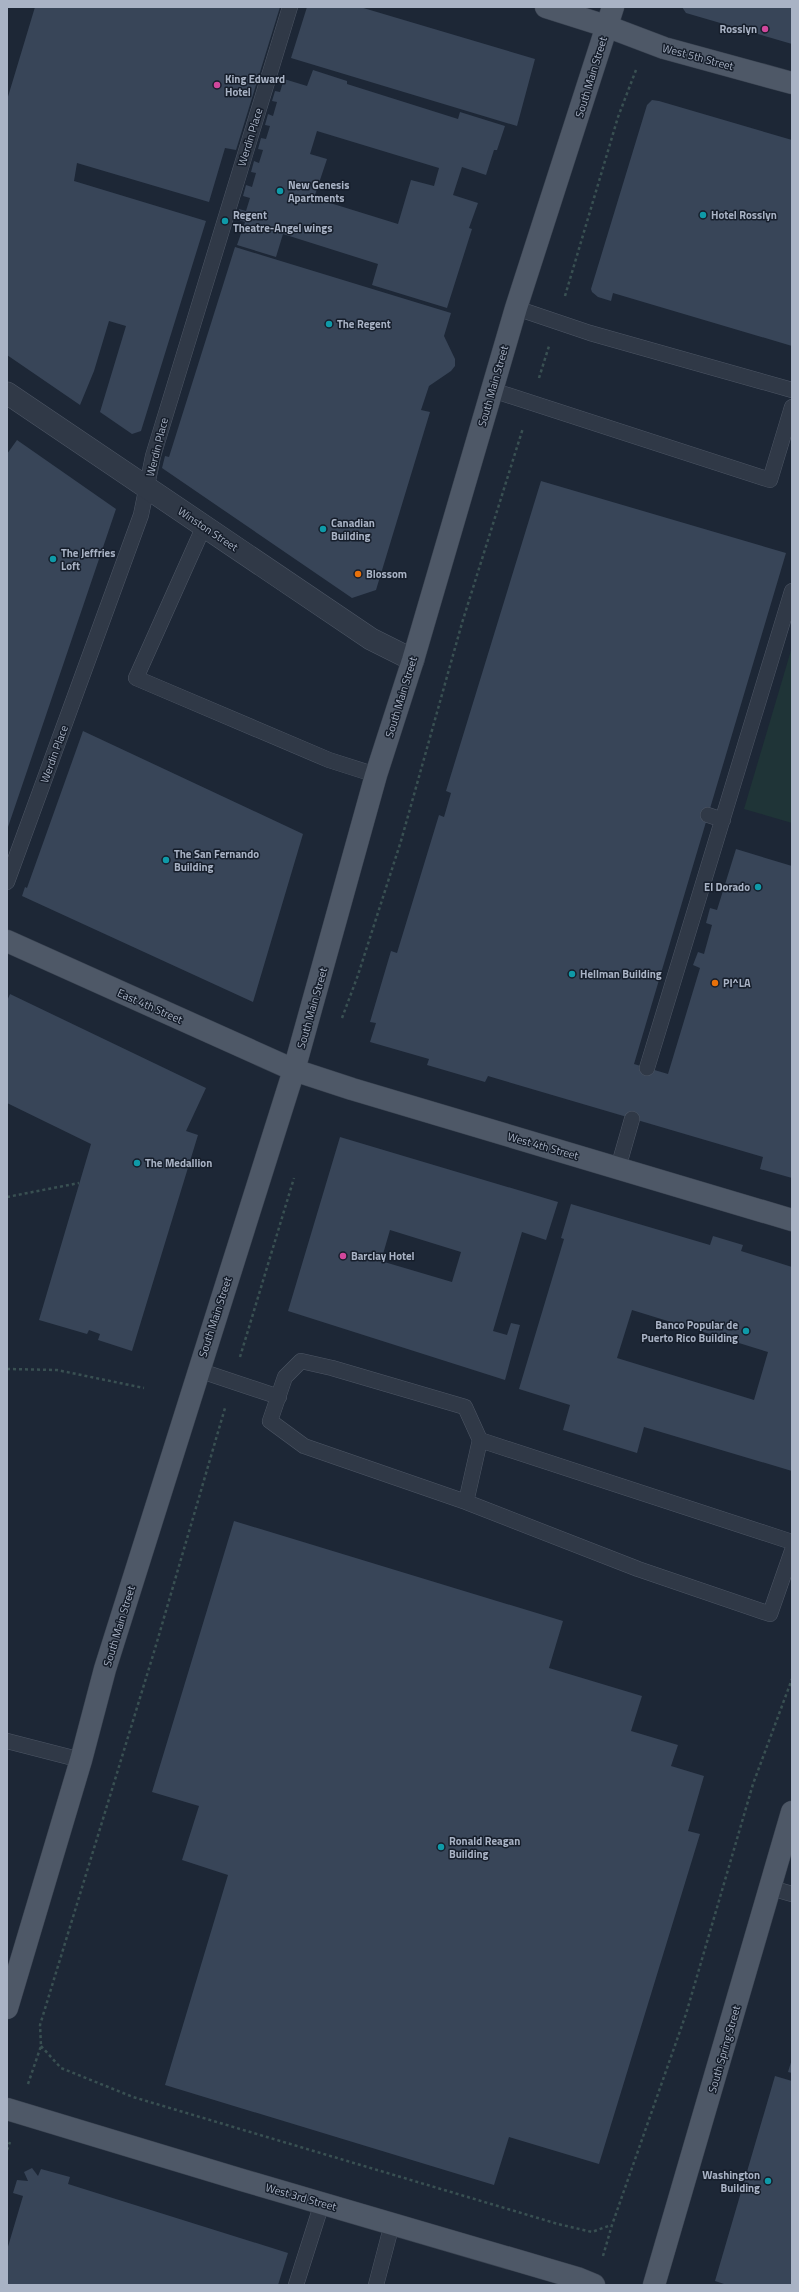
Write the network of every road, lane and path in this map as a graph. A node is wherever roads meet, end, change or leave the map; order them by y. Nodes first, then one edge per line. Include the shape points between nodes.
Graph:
1 (290, 7) edge
2 (546, 7) edge
3 (610, 17) edge
4 (630, 82) dead end
5 (792, 83) edge
6 (516, 308) junction
7 (557, 322) junction
8 (492, 390) junction
9 (792, 390) edge
10 (7, 393) edge
11 (531, 403) junction
12 (792, 407) edge
13 (147, 489) junction
14 (204, 526) junction
15 (792, 591) edge
16 (413, 660) junction
17 (376, 775) junction
18 (708, 815) dead end
19 (723, 820) junction
20 (7, 882) edge
21 (7, 941) edge
22 (341, 1022) dead end
23 (647, 1068) dead end
24 (294, 1070) junction
25 (632, 1119) dead end
26 (618, 1168) junction
27 (294, 1176) dead end
28 (79, 1183) dead end
29 (7, 1197) edge
30 (792, 1220) edge
31 (7, 1369) edge
32 (198, 1370) junction
33 (233, 1382) junction
34 (144, 1388) dead end
35 (278, 1397) junction
36 (480, 1440) junction
37 (466, 1502) junction
38 (792, 1542) edge
39 (792, 1550) edge
40 (792, 1679) edge
41 (7, 1741) edge
42 (82, 1760) junction
43 (792, 1812) edge
44 (771, 1888) junction
45 (792, 1894) edge
46 (7, 2008) edge
47 (7, 2109) edge
48 (322, 2203) junction
49 (392, 2224) junction
50 (296, 2285) edge
51 (376, 2285) edge
52 (594, 2285) edge
53 (654, 2285) edge

1 - 13 lane, Werdin Place via 153,456
2 - 3 main road, West 5th Street
3 - 5 main road, West 5th Street via 664,48
3 - 6 main road, South Main Street
4 - 7 path
6 - 7 lane
6 - 8 main road, South Main Street
7 - 9 lane
7 - 11 path
8 - 11 lane
8 - 16 main road, South Main Street
10 - 13 street, Winston Street
11 - 12 lane via 770,480
11 - 22 path via 462,624 401,841
13 - 14 street, Winston Street
13 - 20 lane, Werdin Place via 141,515
14 - 16 street, Winston Street via 370,639
14 - 17 lane via 136,678 329,760
15 - 19 lane
16 - 17 main road, South Main Street
17 - 24 main road, South Main Street
18 - 19 lane
19 - 23 lane
21 - 24 main road, East 4th Street
24 - 26 main road, West 4th Street via 352,1090
24 - 32 main road, South Main Street
25 - 26 lane
26 - 30 main road, West 4th Street
27 - 33 path
28 - 29 path
31 - 34 path via 57,1370
32 - 33 lane
32 - 42 main road, South Main Street via 105,1669
33 - 35 lane
33 - 40 path via 40,2025 41,2046 61,2068 133,2097 558,2224 592,2232 612,2225 686,2014 753,1784
35 - 36 lane via 285,1377 301,1361 465,1407
35 - 37 lane via 270,1421 304,1446
36 - 37 lane
36 - 38 lane
37 - 39 lane via 638,1569 770,1614
41 - 42 lane
42 - 46 main road, South Main Street
43 - 44 main road, South Spring Street
44 - 45 lane
44 - 53 main road, South Spring Street
47 - 48 main road, West 3rd Street
48 - 49 main road, West 3rd Street
48 - 50 lane
49 - 51 lane
49 - 52 main road, West 3rd Street

